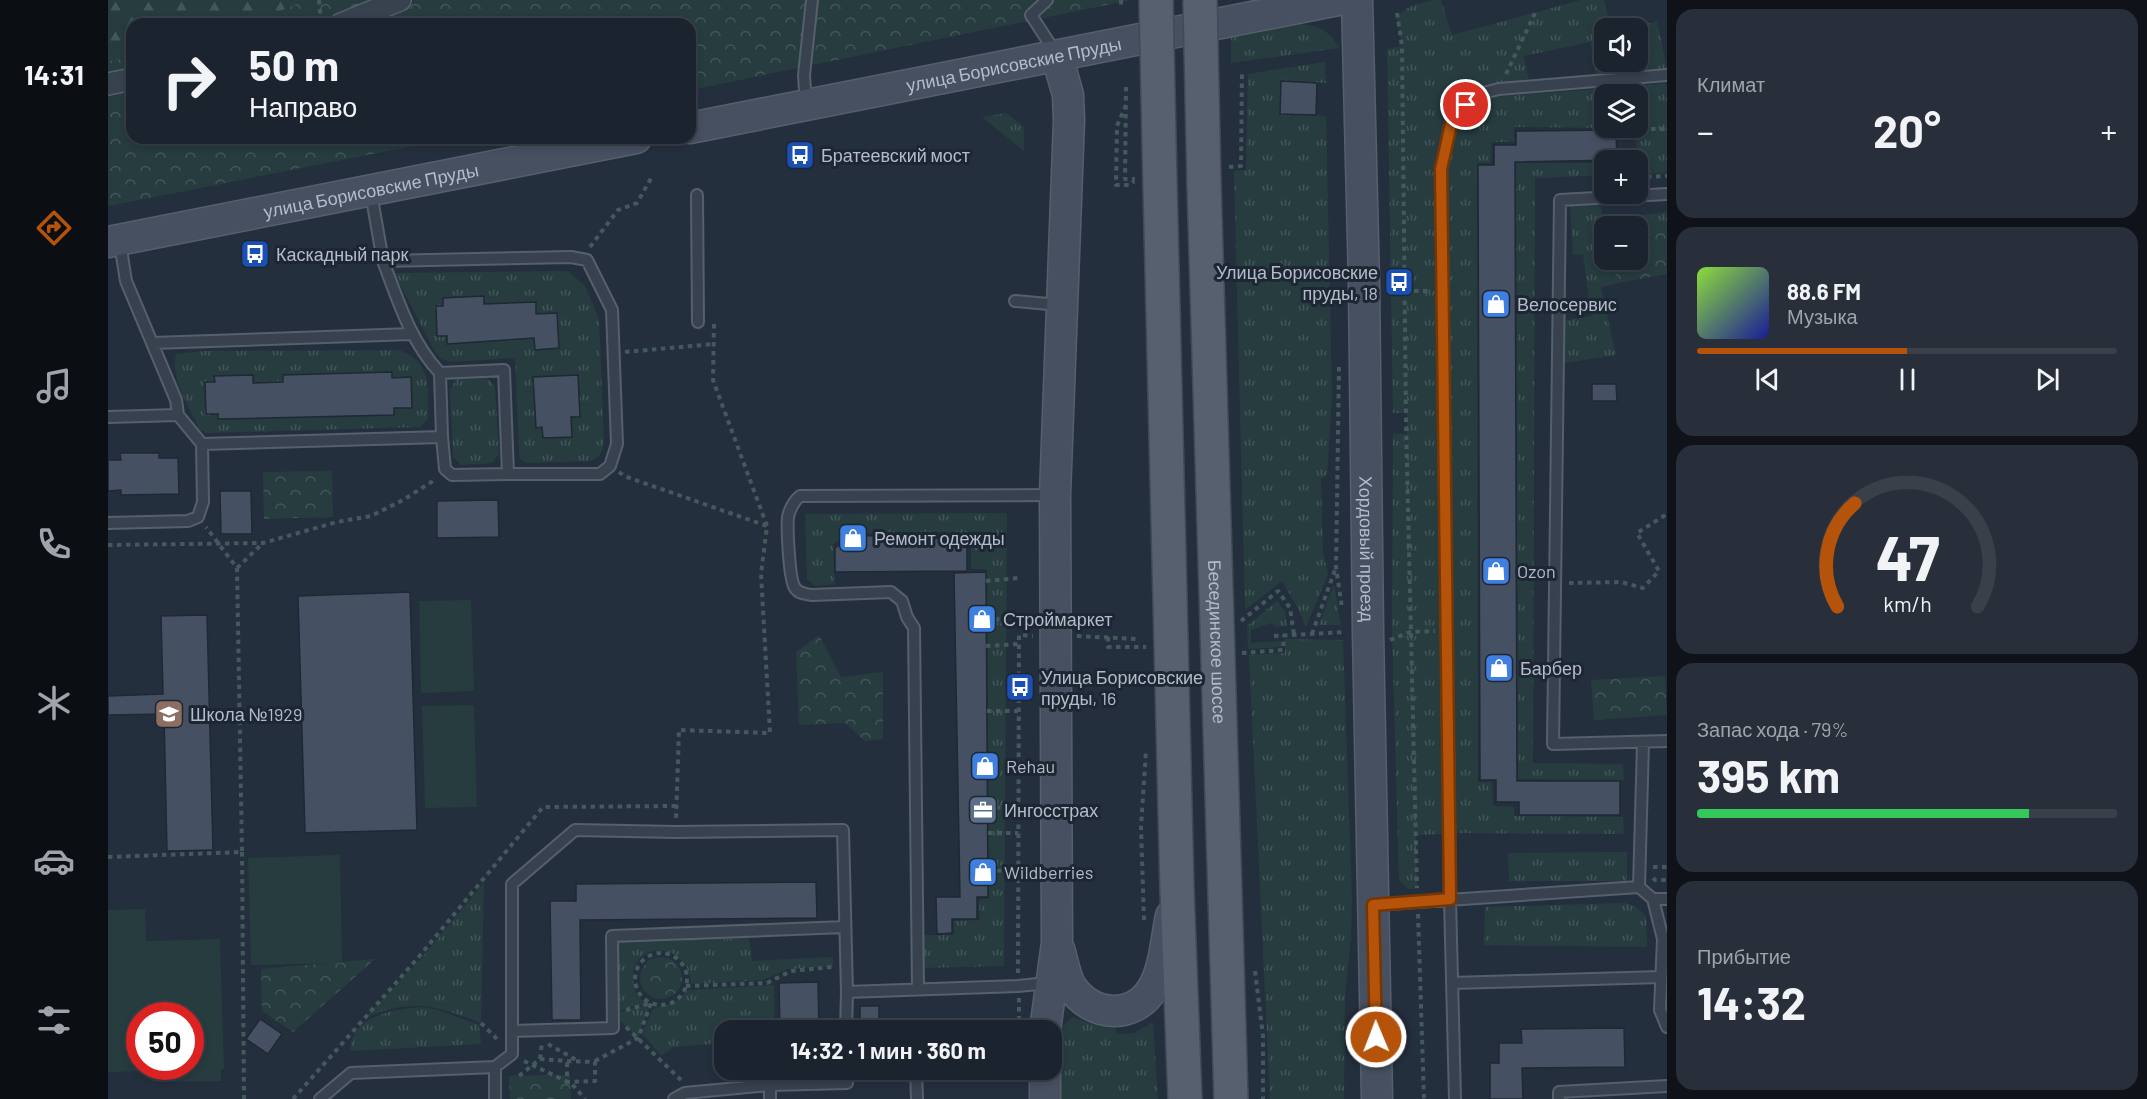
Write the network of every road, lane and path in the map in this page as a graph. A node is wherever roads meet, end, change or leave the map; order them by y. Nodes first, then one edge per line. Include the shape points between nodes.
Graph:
1 (319, 0) edge
2 (400, 0) edge
3 (812, 0) edge
4 (1047, 0) edge
5 (1121, 0) edge
6 (1156, 0) edge
7 (1200, 0) edge
8 (1338, 0) edge
9 (1357, 0) edge
10 (1121, 8) dead end
11 (1396, 13) dead end
12 (1535, 13) dead end
13 (321, 18) edge
14 (356, 18) edge
15 (1057, 56) junction
16 (1242, 71) dead end
17 (1667, 75) edge
18 (126, 80) edge
19 (108, 84) edge
20 (1126, 87) dead end
21 (1499, 89) junction
22 (806, 105) junction
23 (1126, 105) junction
24 (696, 127) edge
25 (1648, 129) edge
26 (1667, 129) edge
27 (605, 144) edge
28 (653, 175) dead end
29 (1215, 176) junction
30 (1667, 176) edge
31 (1648, 177) edge
32 (370, 190) junction
33 (1667, 194) edge
34 (697, 195) dead end
35 (114, 241) edge
36 (580, 259) junction
37 (383, 261) junction
38 (1405, 291) junction
39 (1443, 291) junction
40 (1015, 301) dead end
41 (1062, 305) junction
42 (698, 322) dead end
43 (411, 334) junction
44 (152, 343) junction
45 (614, 353) junction
46 (440, 373) junction
47 (178, 416) junction
48 (108, 417) edge
49 (442, 437) junction
50 (202, 444) junction
51 (610, 466) junction
52 (448, 471) junction
53 (508, 474) junction
54 (1055, 495) junction
55 (1667, 514) edge
56 (198, 517) junction
57 (108, 523) edge
58 (767, 526) junction
59 (263, 543) junction
60 (108, 545) edge
61 (219, 545) junction
62 (1336, 567) dead end
63 (237, 568) junction
64 (1018, 578) dead end
65 (986, 581) dead end
66 (1555, 584) junction
67 (1018, 617) dead end
68 (986, 620) dead end
69 (1240, 622) dead end
70 (1446, 631) junction
71 (1345, 632) dead end
72 (1410, 632) junction
73 (1312, 634) junction
74 (1284, 635) junction
75 (1294, 635) junction
76 (1033, 636) dead end
77 (1076, 636) dead end
78 (1274, 636) dead end
79 (1108, 637) junction
80 (1136, 639) dead end
81 (1019, 644) junction
82 (986, 646) dead end
83 (1146, 647) dead end
84 (1242, 653) dead end
85 (987, 711) dead end
86 (1018, 711) junction
87 (1667, 741) edge
88 (1643, 743) junction
89 (676, 806) junction
90 (1018, 807) junction
91 (987, 808) dead end
92 (676, 832) junction
93 (988, 833) dead end
94 (1018, 833) junction
95 (242, 852) junction
96 (108, 857) edge
97 (1651, 867) dead end
98 (1667, 867) edge
99 (1018, 870) junction
100 (988, 871) dead end
101 (1639, 886) junction
102 (1177, 890) junction
103 (1450, 899) junction
104 (1653, 899) junction
105 (1667, 899) edge
106 (1417, 901) junction
107 (1373, 905) junction
108 (845, 927) junction
109 (1057, 943) junction
110 (846, 966) junction
111 (1661, 976) junction
112 (1051, 983) junction
113 (1452, 983) junction
114 (686, 986) junction
115 (1018, 986) junction
116 (918, 989) junction
117 (847, 992) junction
118 (651, 1003) junction
119 (613, 1014) junction
120 (846, 1020) edge
121 (1032, 1020) edge
122 (1039, 1020) edge
123 (481, 1023) dead end
124 (1667, 1027) edge
125 (512, 1031) junction
126 (638, 1038) junction
127 (543, 1041) dead end
128 (1184, 1042) junction
129 (512, 1054) junction
130 (567, 1061) junction
131 (579, 1061) junction
132 (595, 1062) junction
133 (532, 1066) junction
134 (495, 1067) junction
135 (519, 1076) dead end
136 (847, 1080) edge
137 (916, 1080) edge
138 (1045, 1080) edge
139 (567, 1082) junction
140 (770, 1085) junction
141 (1667, 1086) edge
142 (694, 1093) junction
143 (244, 1099) edge
144 (293, 1099) edge
145 (320, 1099) edge
146 (495, 1099) edge
147 (585, 1099) edge
148 (674, 1099) edge
149 (770, 1099) edge
150 (917, 1099) edge
151 (1046, 1099) edge
152 (1170, 1099) edge
153 (1185, 1099) edge
154 (1231, 1099) edge
155 (1377, 1099) edge
156 (1424, 1099) edge
157 (1455, 1099) edge
158 (1559, 1099) edge

1 - 13 path
2 - 14 street
3 - 22 lane via 804,75
4 - 15 lane via 1031,15
5 - 10 path
6 - 102 main road, bridge
7 - 29 main road, Бесединское шоссе, bridge
8 - 15 main road, улица Борисовские Пруды
9 - 107 main road, Хордовый проезд
11 - 38 path via 1402,46
12 - 21 path
15 - 22 main road, улица Борисовские Пруды
15 - 41 main road via 1068,95 1069,120
16 - 29 path via 1241,166
17 - 21 lane
18 - 19 street
20 - 23 path
21 - 39 lane via 1479,94 1453,115 1441,169
22 - 24 main road, улица Борисовские Пруды
23 - 23 path via 1125,179 1135,179 1130,185 1116,185 1117,126
25 - 26 path
27 - 32 main road, улица Борисовские Пруды
28 - 36 path via 637,203 618,210
29 - 154 main road, Бесединское шоссе
30 - 31 path
32 - 35 main road, улица Борисовские Пруды
32 - 37 lane
33 - 66 lane via 1560,201
34 - 42 lane
35 - 44 lane
36 - 37 lane via 571,256
36 - 45 lane via 587,260 612,310
37 - 43 lane
38 - 39 path
38 - 72 path
39 - 70 lane
40 - 41 lane
41 - 54 main road
43 - 44 lane
43 - 46 lane
44 - 47 lane via 176,400
45 - 51 lane via 617,444
45 - 58 path via 714,344 713,380
46 - 49 lane
46 - 53 lane via 504,370
47 - 48 lane
47 - 50 lane
49 - 50 lane
49 - 52 lane
50 - 56 lane via 203,502
51 - 53 lane via 600,474
51 - 58 path via 624,476
52 - 53 lane via 452,475
52 - 59 path via 372,516
54 - 109 main road
54 - 116 lane via 800,496 792,503 788,517 791,576 800,593 891,592 902,601 914,628
55 - 66 path via 1637,532 1659,571 1643,588 1621,582
56 - 57 lane via 188,521
56 - 61 path
58 - 89 path via 761,574 770,733 679,730
59 - 61 path
59 - 63 path
60 - 61 path
61 - 63 path
62 - 73 path
63 - 95 path
64 - 65 path
66 - 88 lane via 1553,744
67 - 68 path
69 - 75 path via 1278,591 1290,608
70 - 72 path
70 - 103 lane
71 - 73 path
72 - 106 path
73 - 75 path
74 - 75 path
74 - 78 path
74 - 84 path via 1283,650
76 - 81 path via 1018,635
77 - 79 path
79 - 80 path
79 - 83 path via 1108,647
81 - 82 path
81 - 86 path
85 - 86 path
86 - 90 path
87 - 88 lane
88 - 101 lane
89 - 92 path
89 - 144 path via 543,807 417,959
90 - 91 path
90 - 94 path
92 - 108 lane via 843,830
92 - 125 lane via 575,830 512,884
93 - 94 path
94 - 99 path
95 - 96 path
95 - 143 path
97 - 98 path
99 - 100 path
99 - 115 path
101 - 103 lane
101 - 104 lane
102 - 109 main road via 1160,973 1138,1005 1119,1011 1101,1010 1083,1000 1071,986
102 - 128 main road
103 - 106 lane
103 - 113 lane
104 - 105 lane
104 - 111 lane via 1663,939
106 - 107 lane
106 - 156 path
107 - 155 main road, Хордовый проезд
108 - 110 lane
108 - 119 lane via 612,936
109 - 112 main road
110 - 114 path via 791,971 767,983
110 - 117 lane
111 - 113 lane
111 - 124 lane via 1660,1010
112 - 115 lane
112 - 122 main road
113 - 157 lane
114 - 118 path via 676,1000 660,1005
114 - 118 path via 686,970 677,958 662,953 647,957 635,977 639,993
115 - 116 lane
115 - 121 path
116 - 117 lane
117 - 120 lane
118 - 119 path
118 - 126 path
119 - 125 lane via 613,1028
119 - 126 path
123 - 129 path
125 - 129 lane
126 - 132 path
126 - 142 path
127 - 131 path
128 - 152 main road
128 - 153 main road
129 - 133 path
129 - 134 lane
130 - 131 path
130 - 133 path via 540,1059
130 - 139 path
131 - 132 path
132 - 139 path via 595,1082
133 - 135 path
133 - 139 path
134 - 145 lane via 351,1074
134 - 146 lane
136 - 140 lane via 847,1083
137 - 150 lane
138 - 151 main road
139 - 147 path
140 - 142 lane
140 - 149 lane
141 - 158 lane via 1559,1092
142 - 148 lane

